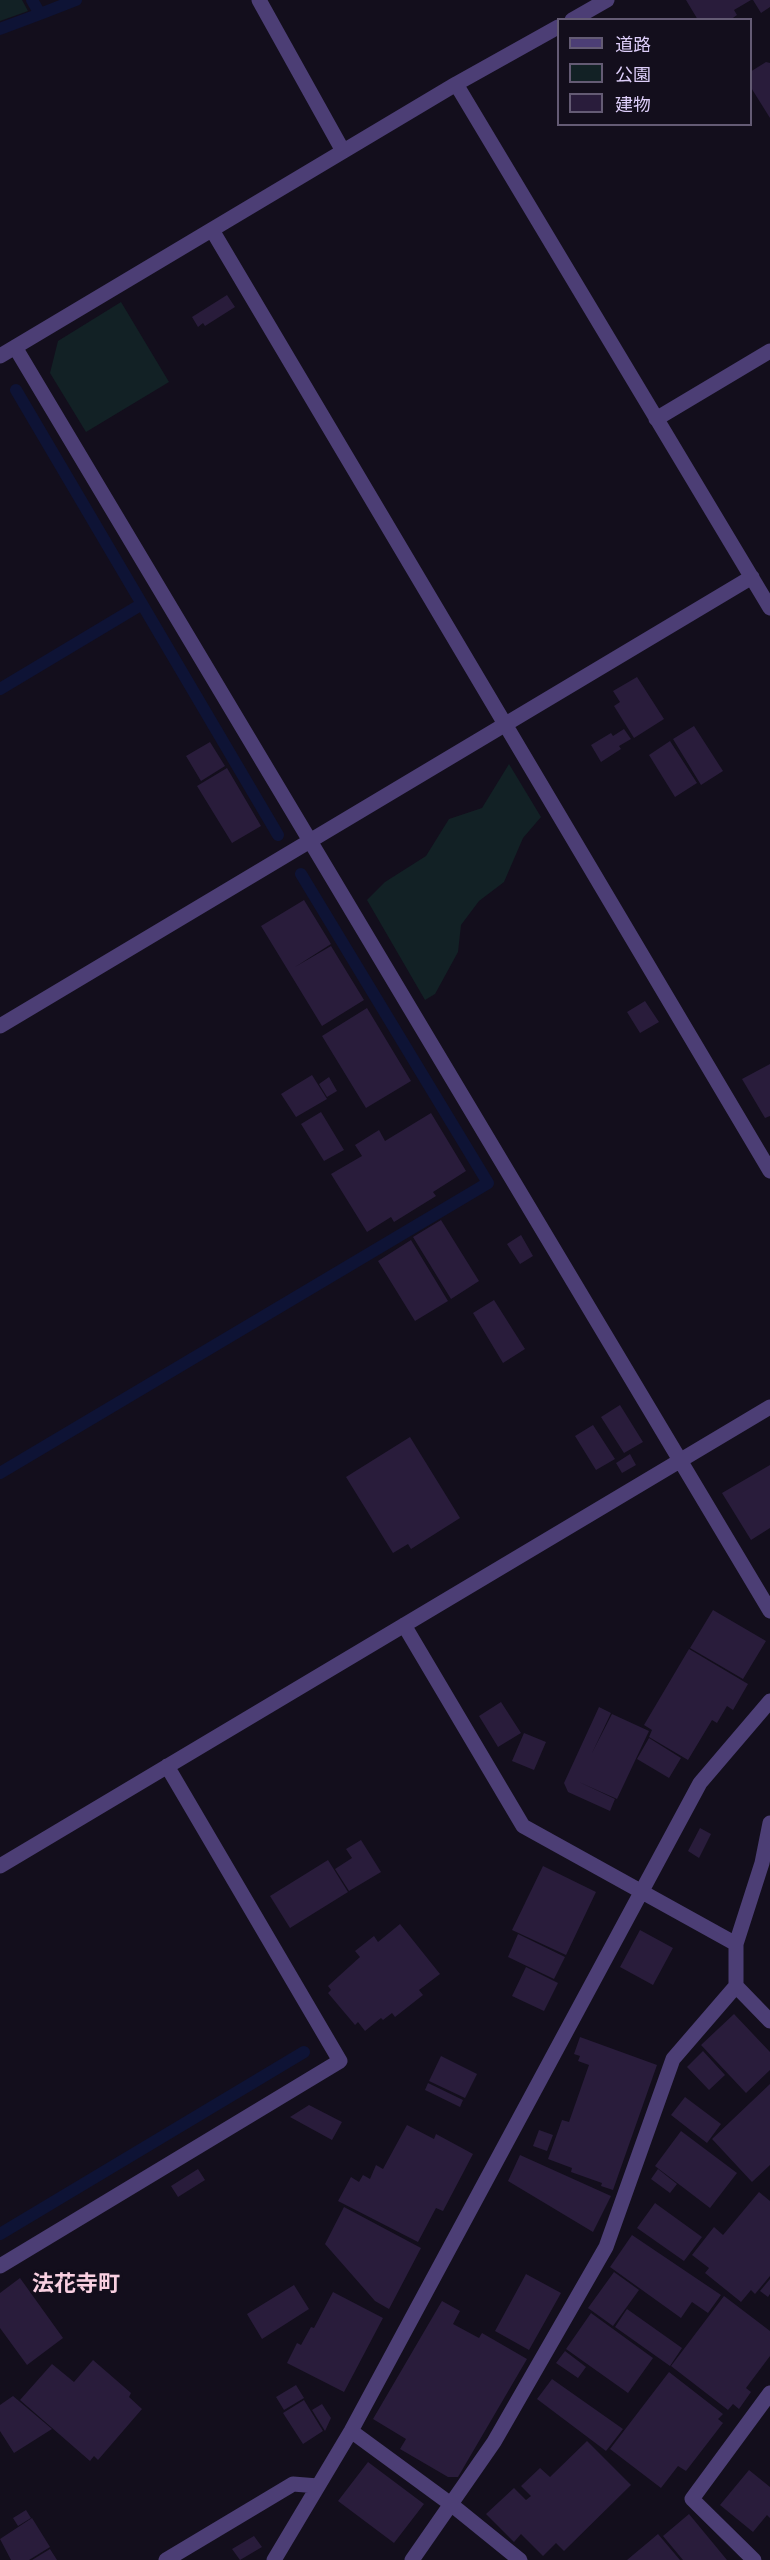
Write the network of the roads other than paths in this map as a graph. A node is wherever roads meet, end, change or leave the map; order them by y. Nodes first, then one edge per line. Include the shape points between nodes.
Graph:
1 (259, 0) edge
2 (607, 0) edge
3 (576, 18) edge
4 (557, 28) edge
5 (456, 84) junction
6 (343, 151) junction
7 (212, 230) junction
8 (15, 347) junction
9 (770, 351) edge
10 (0, 356) edge
11 (656, 419) junction
12 (752, 577) junction
13 (770, 608) edge
14 (505, 724) junction
15 (310, 841) junction
16 (0, 1026) edge
17 (770, 1171) edge
18 (770, 1407) edge
19 (680, 1460) junction
20 (770, 1611) edge
21 (404, 1625) junction
22 (770, 1701) edge
23 (167, 1766) junction
24 (770, 1823) edge
25 (766, 1862) edge
26 (0, 1866) edge
27 (640, 1892) junction
28 (736, 1944) junction
29 (736, 1986) junction
30 (770, 2021) edge
31 (0, 2266) edge
32 (770, 2393) edge
33 (351, 2431) junction
34 (318, 2486) junction
35 (452, 2505) junction
36 (747, 2558) edge
37 (166, 2560) edge
38 (274, 2560) edge
39 (412, 2560) edge
40 (520, 2560) edge

1 - 6 street
2 - 3 street
4 - 5 street
5 - 6 street
5 - 11 street
6 - 7 street
7 - 8 street
7 - 14 street
8 - 10 street
8 - 15 street
9 - 11 street
11 - 12 street
12 - 13 street
12 - 14 street
14 - 15 street
14 - 17 street
15 - 16 street
15 - 19 street
18 - 19 street
19 - 20 street
19 - 21 street
21 - 23 street
21 - 27 street via 523,1826
22 - 27 street via 700,1783
23 - 26 street
23 - 31 street via 340,2061
24 - 25 street
25 - 28 street
27 - 28 street
27 - 33 street
28 - 29 street
29 - 30 street
29 - 35 street via 673,2059 606,2247 494,2442
32 - 36 street via 692,2499
33 - 34 street
33 - 35 street
34 - 37 street via 293,2484
34 - 38 street
35 - 39 street
35 - 40 street

